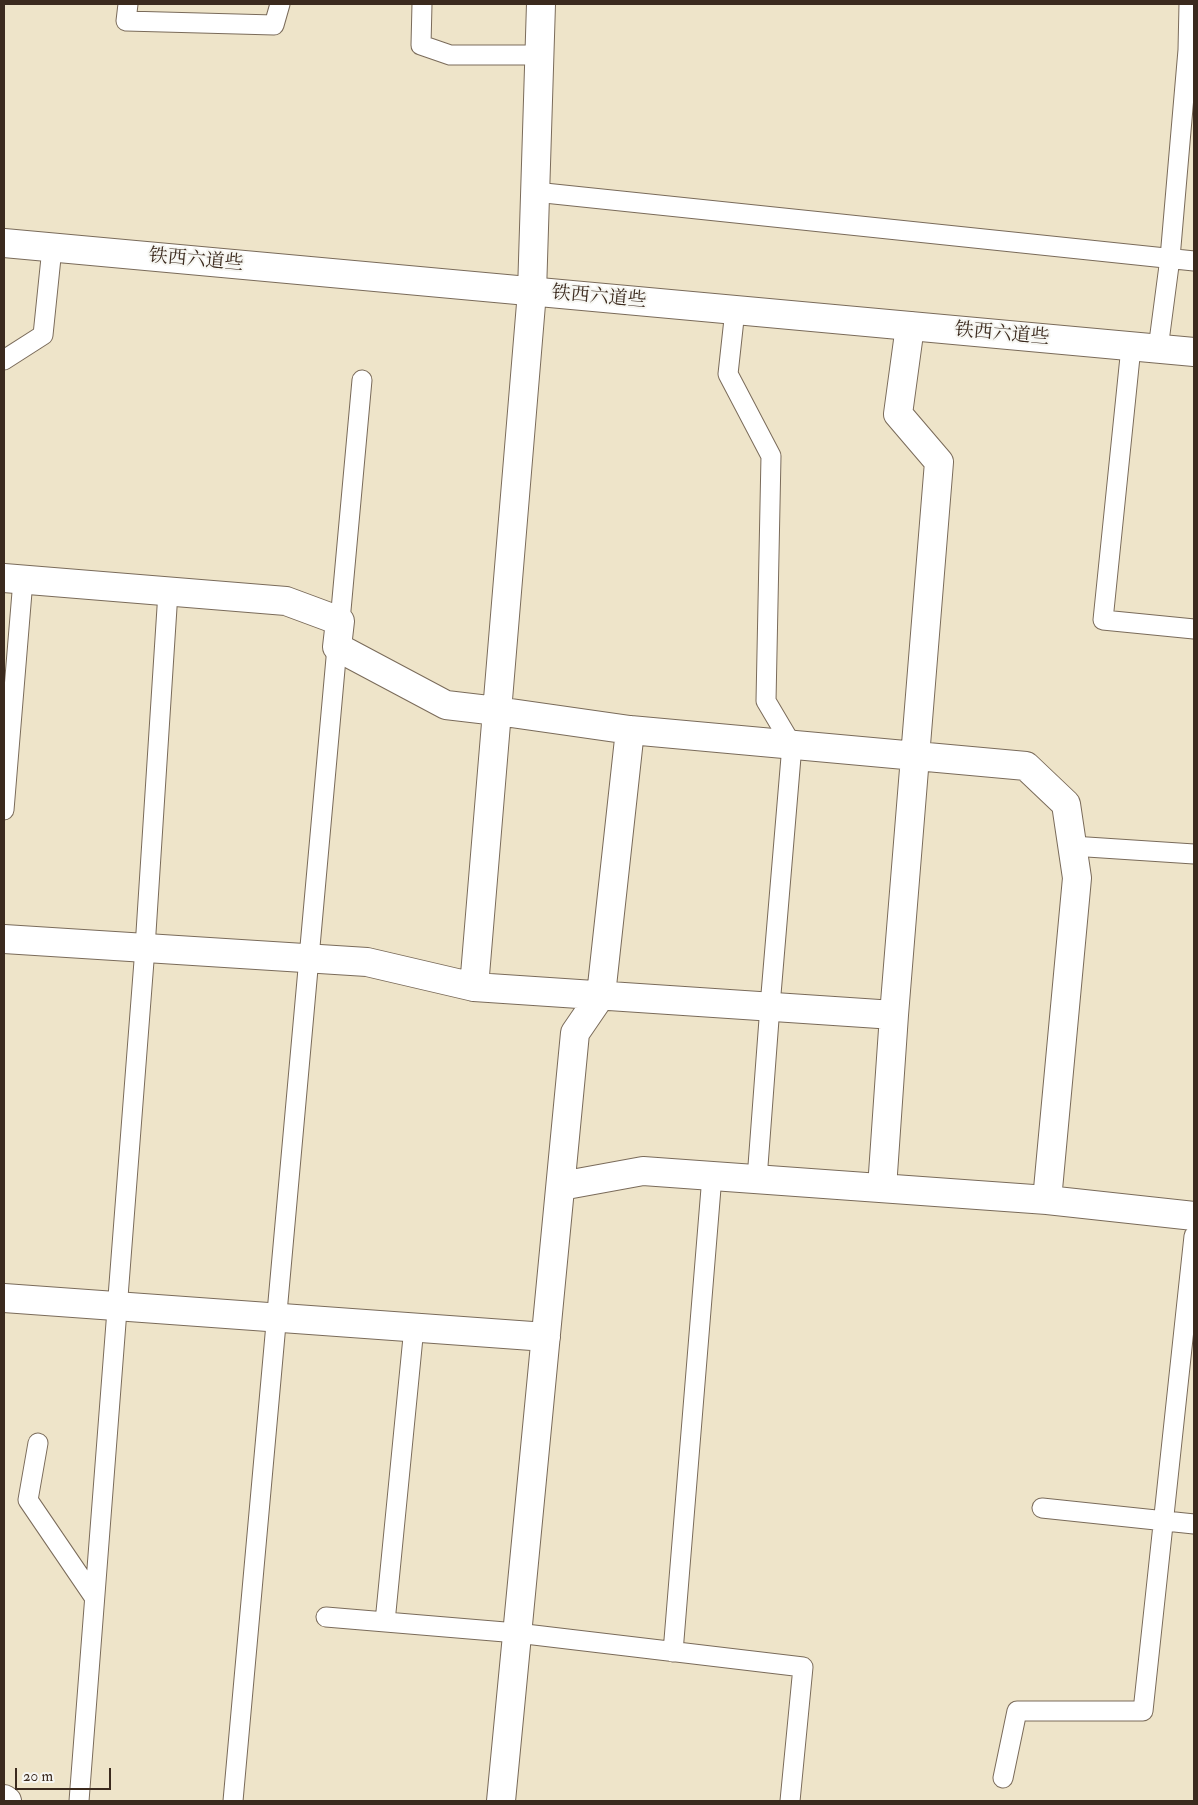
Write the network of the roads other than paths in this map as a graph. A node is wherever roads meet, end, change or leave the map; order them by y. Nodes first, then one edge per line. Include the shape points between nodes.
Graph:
1 (128, 4) edge
2 (280, 4) edge
3 (422, 4) edge
4 (541, 4) edge
5 (1188, 4) edge
6 (1191, 50) edge
7 (540, 55) junction
8 (535, 192) junction
9 (4, 243) edge
10 (52, 248) junction
11 (1170, 258) junction
12 (1194, 260) edge
13 (532, 292) junction
14 (735, 310) junction
15 (910, 326) junction
16 (1131, 346) junction
17 (1158, 349) junction
18 (1194, 352) edge
19 (4, 360) edge
20 (362, 380) dead end
21 (14, 579) edge
22 (168, 592) junction
23 (1194, 630) edge
24 (339, 634) junction
25 (497, 711) junction
26 (630, 730) junction
27 (792, 745) junction
28 (916, 756) junction
29 (4, 810) edge
30 (1072, 846) junction
31 (1194, 854) edge
32 (4, 938) edge
33 (145, 948) junction
34 (308, 958) junction
35 (474, 987) junction
36 (600, 995) junction
37 (770, 1006) junction
38 (894, 1015) junction
39 (712, 1176) junction
40 (757, 1179) junction
41 (560, 1186) junction
42 (882, 1188) junction
43 (1047, 1200) junction
44 (1194, 1216) edge
45 (1194, 1236) edge
46 (4, 1298) edge
47 (116, 1306) junction
48 (277, 1318) junction
49 (414, 1327) junction
50 (546, 1337) junction
51 (38, 1443) dead end
52 (1042, 1508) dead end
53 (1164, 1520) junction
54 (1194, 1524) edge
55 (94, 1597) junction
56 (326, 1617) dead end
57 (385, 1622) junction
58 (517, 1633) junction
59 (673, 1652) junction
60 (1003, 1778) dead end
61 (4, 1799) edge
62 (7, 1801) edge
63 (79, 1801) edge
64 (233, 1801) edge
65 (501, 1801) edge
66 (790, 1801) edge

1 - 2 lane via 126,21 274,26
3 - 7 lane via 421,45 450,55
4 - 7 street
5 - 6 lane
6 - 11 lane
7 - 8 street
8 - 11 lane
8 - 13 street
9 - 10 street, 铁西六道些
10 - 13 street, 铁西六道些
10 - 19 lane via 43,335
11 - 12 lane
11 - 17 lane
13 - 14 street, 铁西六道些
13 - 25 street
14 - 15 street, 铁西六道些
14 - 27 lane via 728,374 771,456 766,702
15 - 16 street, 铁西六道些
15 - 28 street via 898,414 939,462
16 - 17 street, 铁西六道些
16 - 23 lane via 1103,620
17 - 18 street, 铁西六道些
20 - 24 lane
21 - 22 street
21 - 29 lane
22 - 24 street via 286,601
22 - 33 lane
24 - 25 street via 446,705
24 - 34 lane
25 - 26 street
25 - 35 street
26 - 27 street
26 - 36 street
27 - 28 street
27 - 37 lane
28 - 30 street via 1026,766 1066,804
28 - 38 street
30 - 31 lane
30 - 43 street via 1077,878
32 - 33 street
33 - 34 street
33 - 47 lane
34 - 35 street via 367,962
34 - 48 lane
35 - 36 street
36 - 37 street
36 - 41 street via 575,1033
37 - 38 street
37 - 40 lane
38 - 42 street
39 - 40 street
39 - 41 street via 643,1171
39 - 59 lane
40 - 42 street
41 - 50 street
42 - 43 street
43 - 44 street
45 - 53 lane
46 - 47 street
47 - 48 street
47 - 55 lane
48 - 49 street
48 - 64 lane
49 - 50 street
49 - 57 lane
50 - 58 street
51 - 55 lane via 28,1500
52 - 53 lane
53 - 54 lane
53 - 60 lane via 1143,1711 1017,1711
55 - 63 lane
56 - 57 lane
57 - 58 lane
58 - 59 lane
58 - 65 street
59 - 66 lane via 803,1667
61 - 62 street

